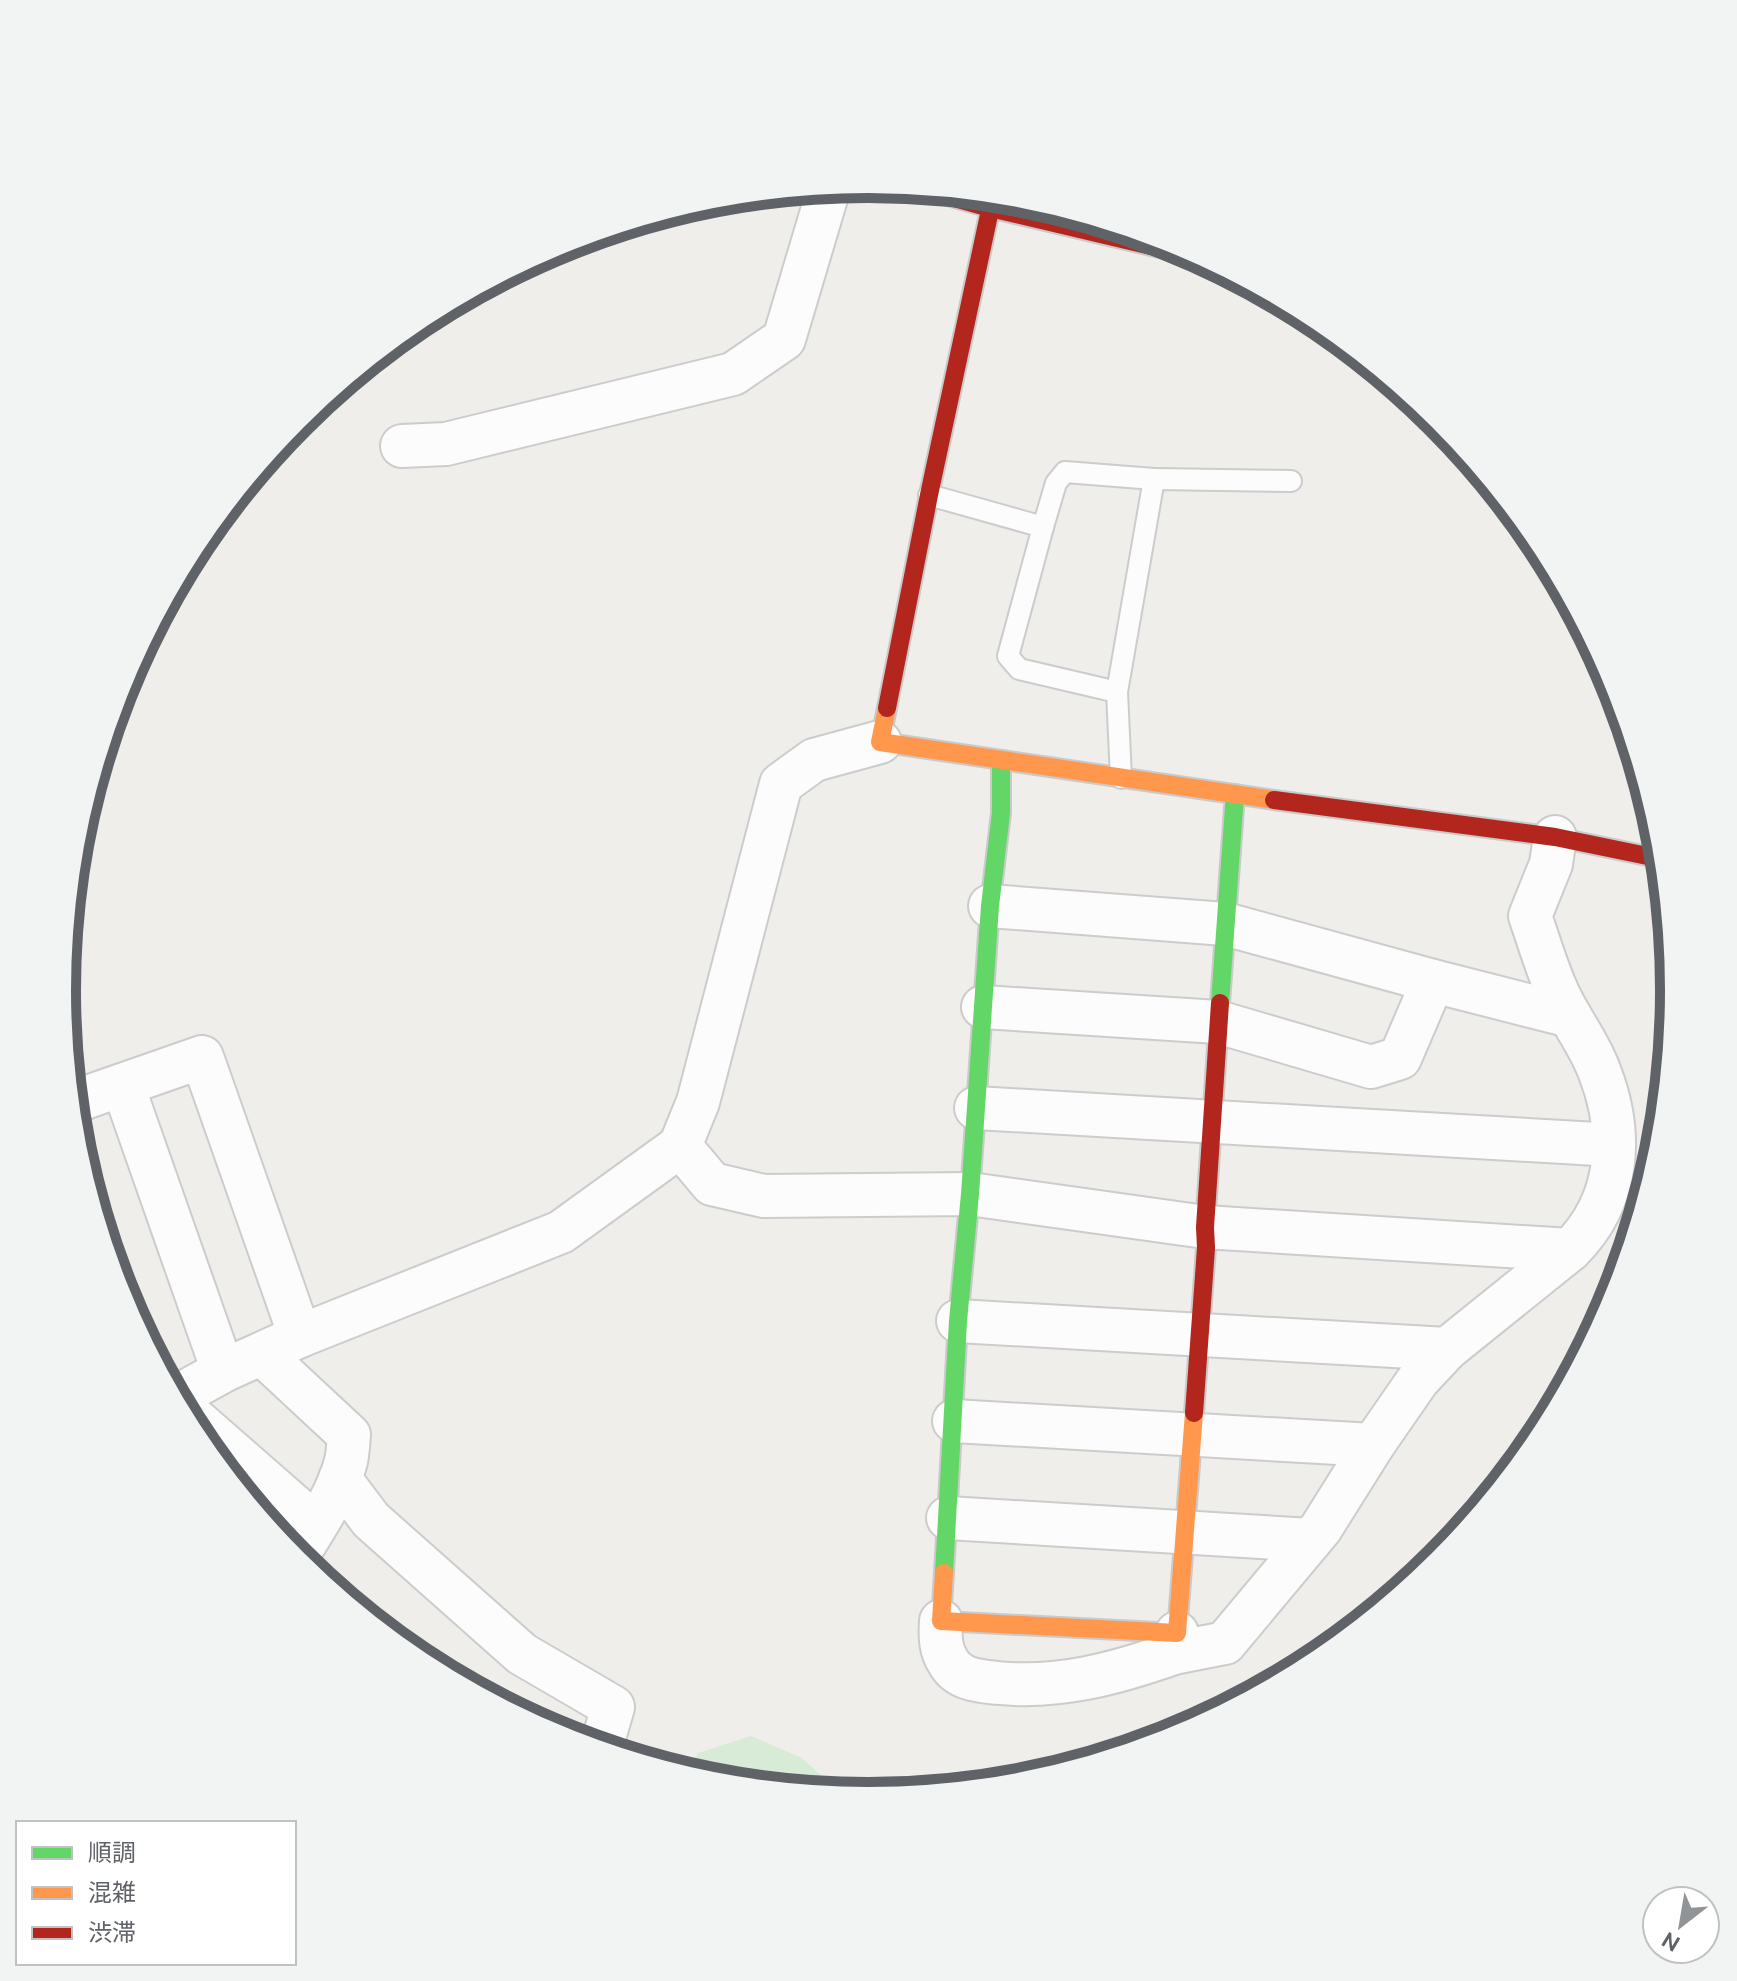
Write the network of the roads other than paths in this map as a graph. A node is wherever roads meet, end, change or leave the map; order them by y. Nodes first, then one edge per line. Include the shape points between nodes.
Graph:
1 (826, 200) edge
2 (990, 208) edge
3 (402, 446) dead end
4 (1154, 479) junction
5 (1291, 481) dead end
6 (929, 495) junction
7 (1043, 527) junction
8 (1117, 692) junction
9 (880, 742) junction
10 (1001, 760) junction
11 (1121, 778) junction
12 (1235, 794) junction
13 (1555, 837) junction
14 (1649, 856) edge
15 (990, 906) junction
16 (1225, 924) junction
17 (1433, 981) junction
18 (983, 1007) junction
19 (1570, 1016) junction
20 (1218, 1022) junction
21 (123, 1086) junction
22 (84, 1099) edge
23 (976, 1108) junction
24 (1211, 1121) junction
25 (1614, 1145) junction
26 (680, 1146) junction
27 (970, 1194) junction
28 (1205, 1227) junction
29 (1570, 1250) junction
30 (958, 1321) junction
31 (1199, 1335) junction
32 (300, 1336) junction
33 (1447, 1349) junction
34 (262, 1354) junction
35 (223, 1371) junction
36 (185, 1392) edge
37 (954, 1421) junction
38 (1192, 1433) junction
39 (1373, 1445) junction
40 (233, 1463) edge
41 (340, 1479) junction
42 (948, 1518) junction
43 (1184, 1533) junction
44 (1311, 1540) junction
45 (306, 1542) edge
46 (941, 1621) junction
47 (1176, 1643) junction
48 (604, 1737) edge

1 - 3 street via 784,339 733,374 446,444
2 - 6 main road
4 - 5 lane
4 - 7 lane via 1065,472 1056,483
4 - 8 lane
6 - 7 lane
6 - 9 main road
7 - 8 lane via 1008,656 1019,669
8 - 11 lane
9 - 10 main road
9 - 26 street via 814,760 781,784 698,1102
10 - 11 main road
10 - 15 main road
11 - 12 main road
12 - 13 main road
12 - 16 main road
13 - 14 main road
13 - 19 street via 1551,864 1530,916
15 - 16 street
15 - 18 main road
16 - 17 street
16 - 20 main road
17 - 19 street
17 - 20 street via 1400,1058 1371,1067
18 - 20 street
18 - 23 main road
19 - 25 street via 1600,1071 1614,1118
20 - 24 main road
21 - 22 street
21 - 32 street via 202,1057
21 - 35 street
23 - 24 street
23 - 27 main road
24 - 25 street
24 - 28 main road
25 - 29 street via 1613,1169 1601,1206 1585,1236
26 - 27 street via 712,1184 764,1196
26 - 32 street via 561,1232
27 - 28 street
27 - 30 main road
28 - 29 street
28 - 31 main road
29 - 33 street
30 - 31 street
30 - 37 main road
31 - 33 street
31 - 38 main road
32 - 34 street
33 - 39 street via 1418,1380
34 - 35 street
34 - 41 street via 349,1435
35 - 36 street
37 - 38 street
37 - 42 main road
38 - 39 street
38 - 43 main road
39 - 44 street
40 - 45 street
41 - 45 street
41 - 48 street via 371,1520 522,1654 613,1707
42 - 43 street
42 - 46 main road
43 - 44 street
43 - 47 main road
44 - 47 street via 1225,1643
46 - 47 main road
46 - 47 street via 940,1641 950,1665 969,1680 1022,1685 1124,1670

